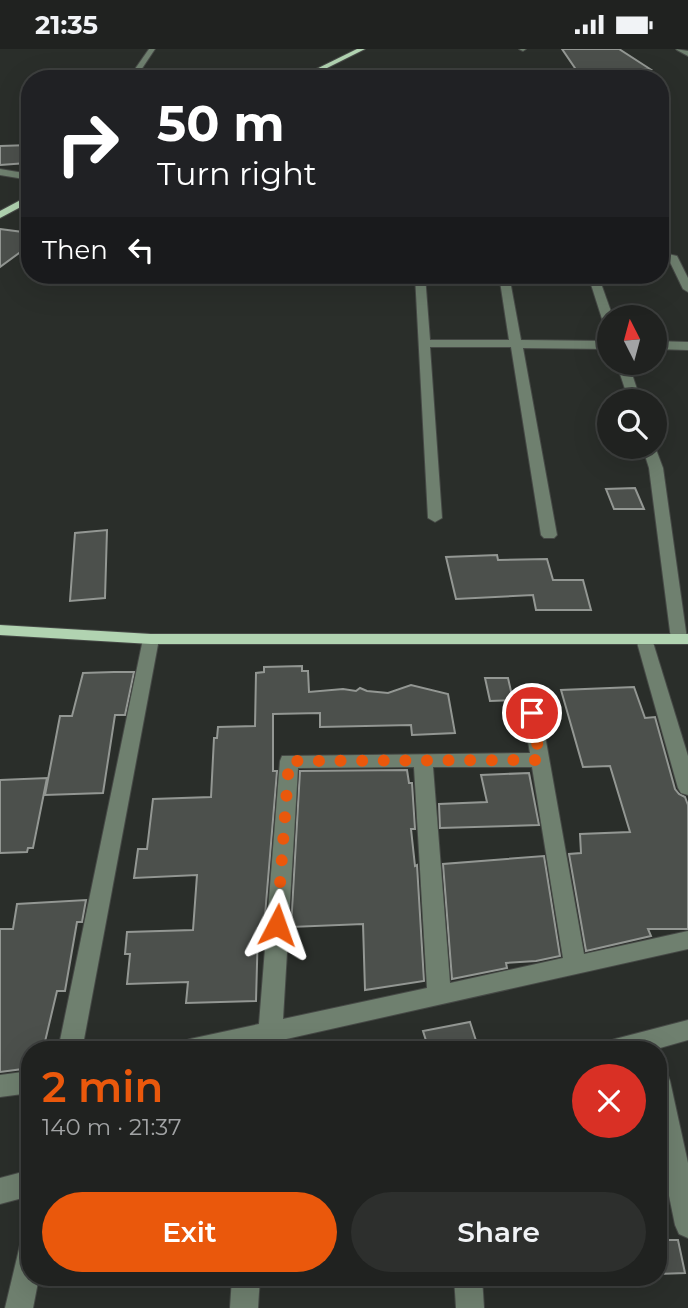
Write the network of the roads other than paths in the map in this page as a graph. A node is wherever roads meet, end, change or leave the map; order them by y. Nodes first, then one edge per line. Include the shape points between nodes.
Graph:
1 (152, 49) edge
2 (362, 49) edge
3 (679, 49) edge
4 (688, 54) edge
5 (137, 70) edge
6 (318, 70) edge
7 (0, 172) edge
8 (21, 176) edge
9 (21, 203) edge
10 (0, 215) edge
11 (672, 256) dead end
12 (421, 284) edge
13 (506, 284) edge
14 (596, 284) edge
15 (688, 289) edge
16 (603, 305) edge
17 (426, 343) junction
18 (517, 344) junction
19 (597, 345) edge
20 (667, 345) edge
21 (688, 346) edge
22 (653, 459) edge
23 (435, 518) dead end
24 (549, 535) dead end
25 (0, 630) edge
26 (151, 639) junction
27 (645, 639) junction
28 (684, 639) edge
29 (532, 713) dead end
30 (423, 760) junction
31 (540, 760) junction
32 (688, 788) edge
33 (688, 940) edge
34 (575, 965) junction
35 (439, 995) junction
36 (688, 1030) edge
37 (270, 1033) junction
38 (72, 1041) edge
39 (232, 1041) edge
40 (663, 1041) edge
41 (21, 1083) edge
42 (0, 1086) edge
43 (667, 1124) edge
44 (21, 1185) edge
45 (0, 1191) edge
46 (688, 1225) edge
47 (24, 1286) edge
48 (245, 1286) edge
49 (469, 1286) edge
50 (19, 1308) edge
51 (244, 1308) edge
52 (470, 1308) edge

1 - 5 street
2 - 6 main road
3 - 4 street
7 - 8 street
9 - 10 main road
11 - 15 street
12 - 17 street
13 - 18 street
14 - 16 street
17 - 18 street
17 - 23 street
18 - 19 street
18 - 24 street
20 - 21 street
22 - 28 street
25 - 26 main road
26 - 27 main road
26 - 38 street
27 - 28 main road
27 - 32 street
29 - 31 street
30 - 31 street
30 - 35 street
30 - 37 street via 289,761
31 - 34 street
33 - 34 street
34 - 35 street
35 - 37 street
36 - 40 street
37 - 39 street
41 - 42 street
43 - 46 street
44 - 45 street
47 - 50 street
48 - 51 street
49 - 52 street

